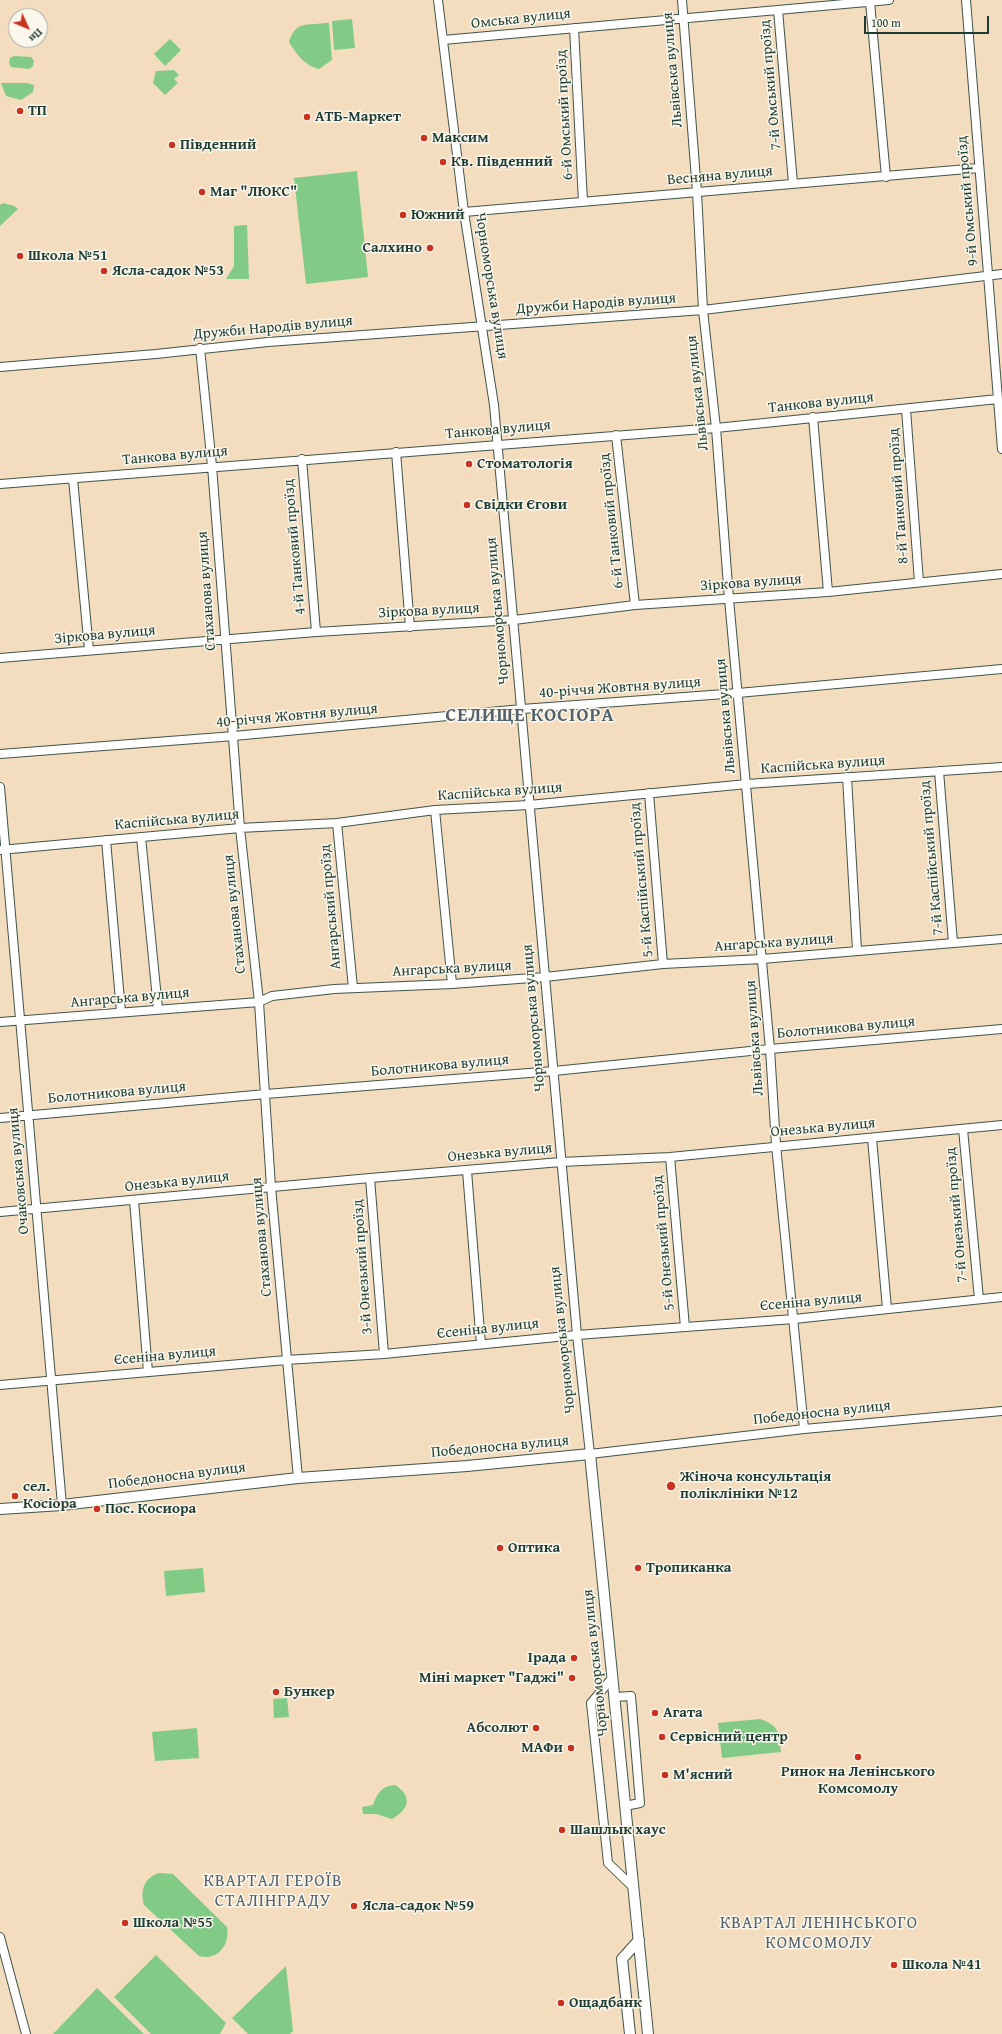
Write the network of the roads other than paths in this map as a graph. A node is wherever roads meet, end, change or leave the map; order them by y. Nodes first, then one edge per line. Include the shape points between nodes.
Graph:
1 (438, 0) edge
2 (682, 0) edge
3 (889, 0) edge
4 (966, 0) edge
5 (870, 2) junction
6 (778, 10) junction
7 (683, 18) junction
8 (574, 28) junction
9 (443, 40) junction
10 (978, 168) junction
11 (886, 177) junction
12 (793, 183) junction
13 (697, 192) junction
14 (583, 202) junction
15 (464, 212) junction
16 (1002, 274) edge
17 (988, 275) junction
18 (702, 310) junction
19 (481, 327) junction
20 (200, 348) junction
21 (0, 367) edge
22 (998, 399) junction
23 (906, 409) junction
24 (813, 417) junction
25 (716, 428) junction
26 (616, 435) junction
27 (498, 445) junction
28 (1002, 449) edge
29 (396, 452) junction
30 (302, 459) junction
31 (212, 466) junction
32 (73, 479) junction
33 (0, 484) edge
34 (1002, 574) edge
35 (919, 582) junction
36 (828, 592) junction
37 (729, 598) junction
38 (635, 605) junction
39 (514, 620) junction
40 (410, 627) junction
41 (316, 632) junction
42 (224, 639) junction
43 (89, 650) junction
44 (0, 658) edge
45 (1002, 669) edge
46 (738, 693) junction
47 (522, 709) junction
48 (234, 736) junction
49 (0, 754) edge
50 (1002, 767) edge
51 (939, 771) junction
52 (847, 777) junction
53 (747, 784) junction
54 (0, 787) edge
55 (649, 793) junction
56 (529, 805) junction
57 (435, 810) junction
58 (337, 822) junction
59 (240, 828) junction
60 (142, 837) junction
61 (106, 840) junction
62 (3, 850) edge
63 (1002, 939) edge
64 (953, 943) junction
65 (857, 950) junction
66 (762, 959) junction
67 (663, 964) junction
68 (545, 977) junction
69 (452, 984) junction
70 (353, 988) junction
71 (259, 1002) junction
72 (158, 1009) junction
73 (121, 1012) junction
74 (19, 1021) junction
75 (0, 1022) edge
76 (1002, 1029) edge
77 (770, 1049) junction
78 (554, 1071) junction
79 (266, 1094) junction
80 (28, 1116) junction
81 (0, 1118) edge
82 (1002, 1125) edge
83 (963, 1128) junction
84 (872, 1138) junction
85 (776, 1146) junction
86 (670, 1157) junction
87 (561, 1162) junction
88 (467, 1171) junction
89 (370, 1178) junction
90 (271, 1187) junction
91 (134, 1200) junction
92 (36, 1210) junction
93 (0, 1212) edge
94 (1002, 1297) edge
95 (979, 1299) junction
96 (887, 1309) junction
97 (794, 1319) junction
98 (686, 1327) junction
99 (577, 1334) junction
100 (481, 1344) junction
101 (384, 1354) junction
102 (286, 1360) junction
103 (148, 1372) junction
104 (51, 1380) junction
105 (0, 1385) edge
106 (1002, 1411) edge
107 (804, 1429) junction
108 (590, 1454) junction
109 (298, 1478) junction
110 (62, 1505) junction
111 (0, 1509) edge
112 (613, 1678) junction
113 (615, 1698) junction
114 (625, 1806) junction
115 (633, 1886) junction
116 (0, 1937) edge
117 (639, 1940) junction
118 (26, 2034) edge
119 (630, 2034) edge
120 (648, 2034) edge

1 - 9 street, Чорноморська вулиця
2 - 7 street, Львівська вулиця
3 - 5 street, Омська вулиця
4 - 10 street, 9-й Омський проїзд
5 - 6 street, Омська вулиця
5 - 11 street
6 - 7 street, Омська вулиця
6 - 12 street, 7-й Омський проїзд
7 - 8 street, Омська вулиця
7 - 13 street, Львівська вулиця
8 - 9 street, Омська вулиця
8 - 14 street, 6-й Омський проїзд
9 - 15 street, Чорноморська вулиця
10 - 11 street, Весняна вулиця
10 - 17 street, 9-й Омський проїзд
11 - 12 street, Весняна вулиця
12 - 13 street, Весняна вулиця
13 - 14 street, Весняна вулиця
13 - 18 street, Львівська вулиця
14 - 15 street, Весняна вулиця
15 - 19 street, Чорноморська вулиця
16 - 17 street, Дружби Народів вулиця
17 - 18 street, Дружби Народів вулиця
17 - 22 street, 9-й Омський проїзд
18 - 19 street, Дружби Народів вулиця
18 - 25 street, Львівська вулиця
19 - 20 street, Дружби Народів вулиця
19 - 27 street, Чорноморська вулиця
20 - 21 street, Дружби Народів вулиця
20 - 31 street, Стаханова вулиця
22 - 23 street, Танкова вулиця
22 - 28 street, 9-й Омський проїзд
23 - 24 street, Танкова вулиця
23 - 35 street, 8-й Танковий проїзд
24 - 25 street, Танкова вулиця
24 - 36 street
25 - 26 street, Танкова вулиця
25 - 37 street, Львівська вулиця
26 - 27 street, Танкова вулиця
26 - 38 street, 6-й Танковий проїзд
27 - 29 street, Танкова вулиця
27 - 39 street, Чорноморська вулиця
29 - 30 street, Танкова вулиця
29 - 40 street
30 - 31 street, Танкова вулиця
30 - 41 street, 4-й Танковий проїзд
31 - 32 street, Танкова вулиця
31 - 42 street, Стаханова вулиця
32 - 33 street, Танкова вулиця
32 - 43 street
34 - 35 street, Зіркова вулиця
35 - 36 street, Зіркова вулиця
36 - 37 street, Зіркова вулиця
37 - 38 street, Зіркова вулиця
37 - 46 street, Львівська вулиця
38 - 39 street, Зіркова вулиця
39 - 40 street, Зіркова вулиця
39 - 47 street, Чорноморська вулиця
40 - 41 street, Зіркова вулиця
41 - 42 street, Зіркова вулиця
42 - 43 street, Зіркова вулиця
42 - 48 street, Стаханова вулиця
43 - 44 street, Зіркова вулиця
45 - 46 street, 40-річчя Жовтня вулиця
46 - 47 street, 40-річчя Жовтня вулиця
46 - 53 street, Львівська вулиця
47 - 48 street, 40-річчя Жовтня вулиця
47 - 56 street, Чорноморська вулиця
48 - 49 street, 40-річчя Жовтня вулиця
48 - 59 street, Стаханова вулиця
50 - 51 street, Каспійська вулиця
51 - 52 street, Каспійська вулиця
51 - 64 street, 7-й Каспійський проїзд
52 - 53 street, Каспійська вулиця
52 - 65 street
53 - 55 street, Каспійська вулиця
53 - 66 street, Львівська вулиця
54 - 62 street, Очаковська вулиця
55 - 56 street, Каспійська вулиця
55 - 67 street, 5-й Каспійський проїзд
56 - 57 street, Каспійська вулиця
56 - 68 street, Чорноморська вулиця
57 - 58 street, Каспійська вулиця
57 - 69 street
58 - 59 street, Каспійська вулиця
58 - 70 street, Ангарський проїзд
59 - 60 street, Каспійська вулиця
59 - 71 street, Стаханова вулиця
60 - 61 street, Каспійська вулиця
60 - 72 street
61 - 62 street, Каспійська вулиця
61 - 73 street
62 - 74 street, Очаковська вулиця
63 - 64 street, Ангарська вулиця
64 - 65 street, Ангарська вулиця
65 - 66 street, Ангарська вулиця
66 - 67 street, Ангарська вулиця
66 - 77 street, Львівська вулиця
67 - 68 street, Ангарська вулиця
68 - 69 street, Ангарська вулиця
68 - 78 street, Чорноморська вулиця
69 - 70 street, Ангарська вулиця
70 - 71 street, Ангарська вулиця via 272,996
71 - 72 street, Ангарська вулиця
71 - 79 street, Стаханова вулиця
72 - 73 street, Ангарська вулиця
73 - 74 street, Ангарська вулиця
74 - 75 street, Ангарська вулиця
74 - 80 street, Очаковська вулиця
76 - 77 street, Болотникова вулиця
77 - 78 street, Болотникова вулиця
77 - 85 street, Львівська вулиця
78 - 79 street, Болотникова вулиця
78 - 87 street, Чорноморська вулиця
79 - 80 street, Болотникова вулиця
79 - 90 street, Стаханова вулиця
80 - 81 street, Болотникова вулиця
80 - 92 street, Очаковська вулиця
82 - 83 street, Онезька вулиця
83 - 84 street, Онезька вулиця
83 - 95 street, 7-й Онезький проїзд
84 - 85 street, Онезька вулиця
84 - 96 street
85 - 86 street, Онезька вулиця
85 - 97 street, Львівська вулиця
86 - 87 street, Онезька вулиця
86 - 98 street, 5-й Онезький проїзд
87 - 88 street, Онезька вулиця
87 - 99 street, Чорноморська вулиця
88 - 89 street, Онезька вулиця
88 - 100 street
89 - 90 street, Онезька вулиця
89 - 101 street, 3-й Онезький проїзд
90 - 91 street, Онезька вулиця
90 - 102 street, Стаханова вулиця
91 - 92 street, Онезька вулиця
91 - 103 street
92 - 93 street, Онезька вулиця
92 - 104 street, Очаковська вулиця
94 - 95 street, Єсеніна вулиця
95 - 96 street, Єсеніна вулиця
96 - 97 street, Єсеніна вулиця
97 - 98 street, Єсеніна вулиця
97 - 107 street, Львівська вулиця
98 - 99 street, Єсеніна вулиця
99 - 100 street, Єсеніна вулиця
99 - 108 street, Чорноморська вулиця
100 - 101 street, Єсеніна вулиця
101 - 102 street, Єсеніна вулиця
102 - 103 street, Єсеніна вулиця
102 - 109 street, Стаханова вулиця
103 - 104 street, Єсеніна вулиця
104 - 105 street, Єсеніна вулиця
104 - 110 street, Очаковська вулиця
106 - 107 street, Победоносна вулиця
107 - 108 street, Победоносна вулиця
108 - 109 street, Победоносна вулиця
108 - 112 street, Чорноморська вулиця
109 - 110 street, Победоносна вулиця
110 - 111 street, Победоносна вулиця
112 - 113 street, Чорноморська вулиця
112 - 115 street via 592,1703 608,1863
113 - 114 street, Чорноморська вулиця
113 - 114 street via 631,1696 640,1803
114 - 115 street, Чорноморська вулиця
115 - 117 street, Чорноморська вулиця
116 - 118 street
117 - 119 street via 622,1960
117 - 120 street, Чорноморська вулиця

